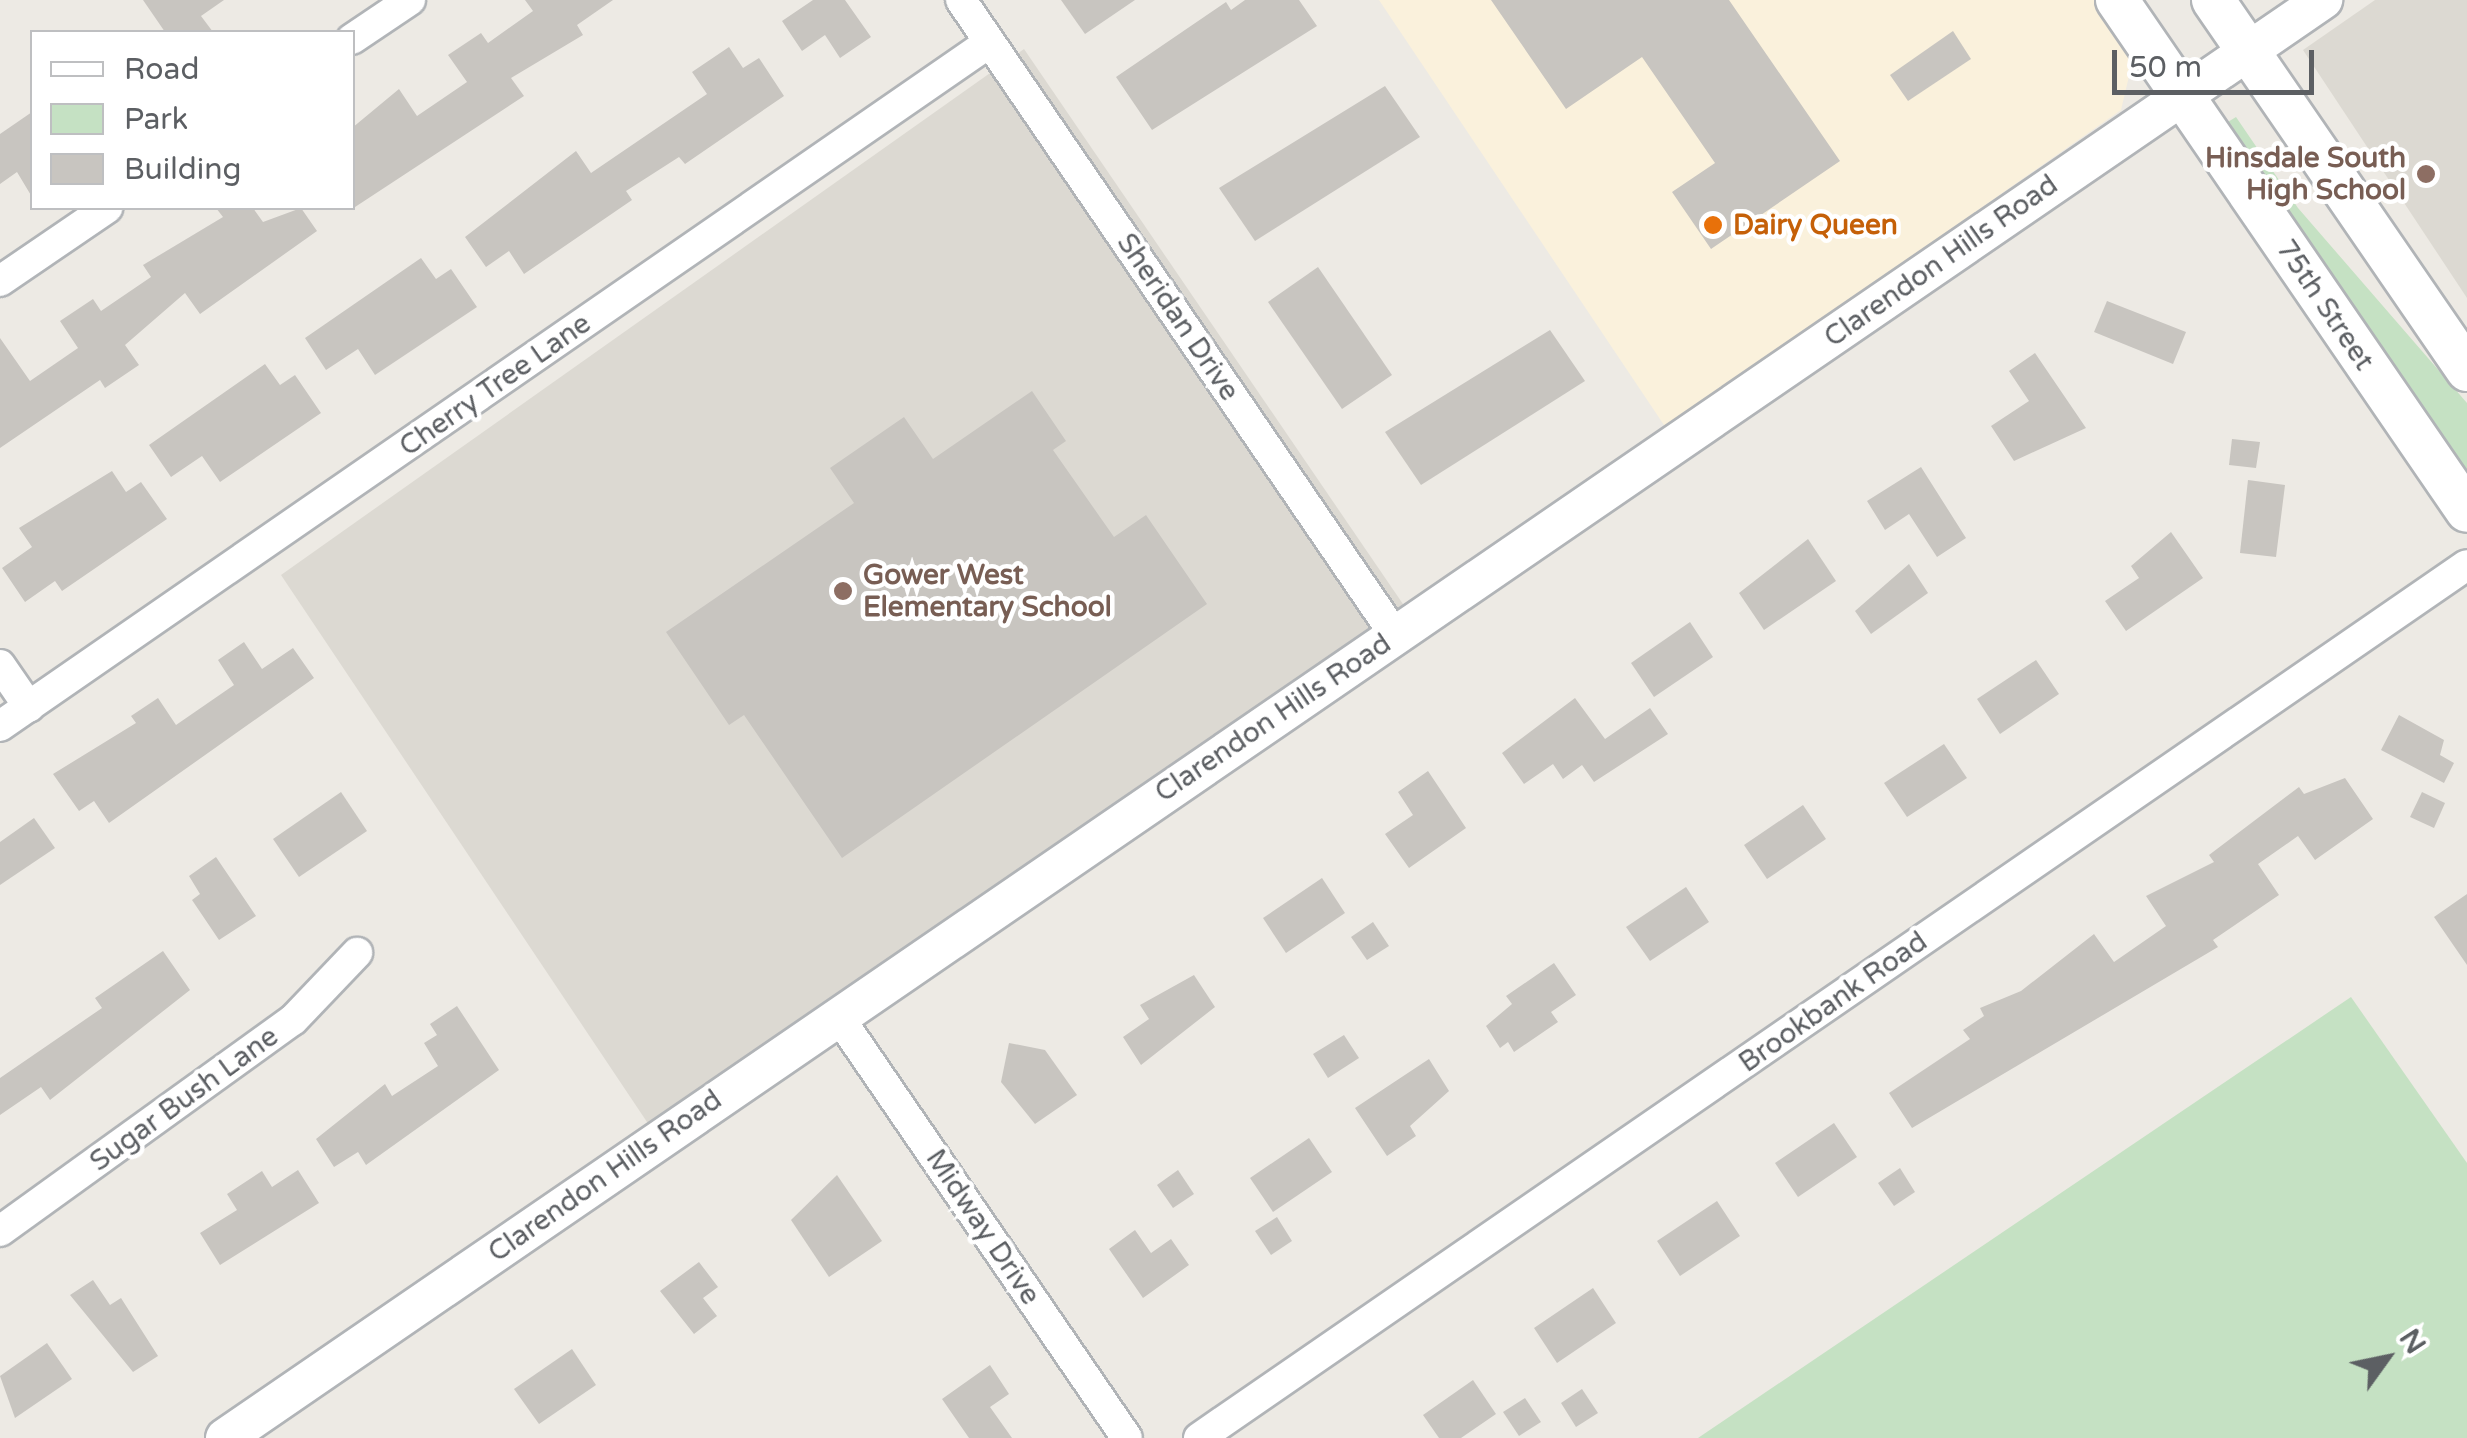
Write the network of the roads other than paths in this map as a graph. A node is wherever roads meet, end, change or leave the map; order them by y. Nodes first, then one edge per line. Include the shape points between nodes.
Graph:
1 (410, 0) edge
2 (961, 0) edge
3 (2117, 0) edge
4 (2213, 0) edge
5 (2323, 0) edge
6 (355, 37) edge
7 (990, 42) junction
8 (2248, 51) junction
9 (2182, 96) junction
10 (104, 210) edge
11 (0, 281) edge
12 (2467, 370) edge
13 (2467, 511) edge
14 (2467, 565) edge
15 (1394, 635) junction
16 (0, 665) edge
17 (28, 706) junction
18 (0, 726) edge
19 (357, 953) dead end
20 (838, 1016) junction
21 (0, 1231) edge
22 (225, 1438) edge
23 (1128, 1438) edge
24 (1199, 1438) edge

1 - 6 street
2 - 7 street, Sheridan Drive
3 - 9 main road, 75th Street
4 - 8 main road
5 - 8 street, Clarendon Hills Road
7 - 15 street, Sheridan Drive
7 - 17 street, Cherry Tree Lane
8 - 9 street, Clarendon Hills Road
8 - 12 main road
9 - 13 main road, 75th Street
9 - 15 street, Clarendon Hills Road
10 - 11 street
14 - 24 street, Brookbank Road
15 - 20 street, Clarendon Hills Road
16 - 17 street
17 - 18 street, Cherry Tree Lane
19 - 21 street, Sugar Bush Lane via 292,1020
20 - 22 street, Clarendon Hills Road
20 - 23 street, Midway Drive

